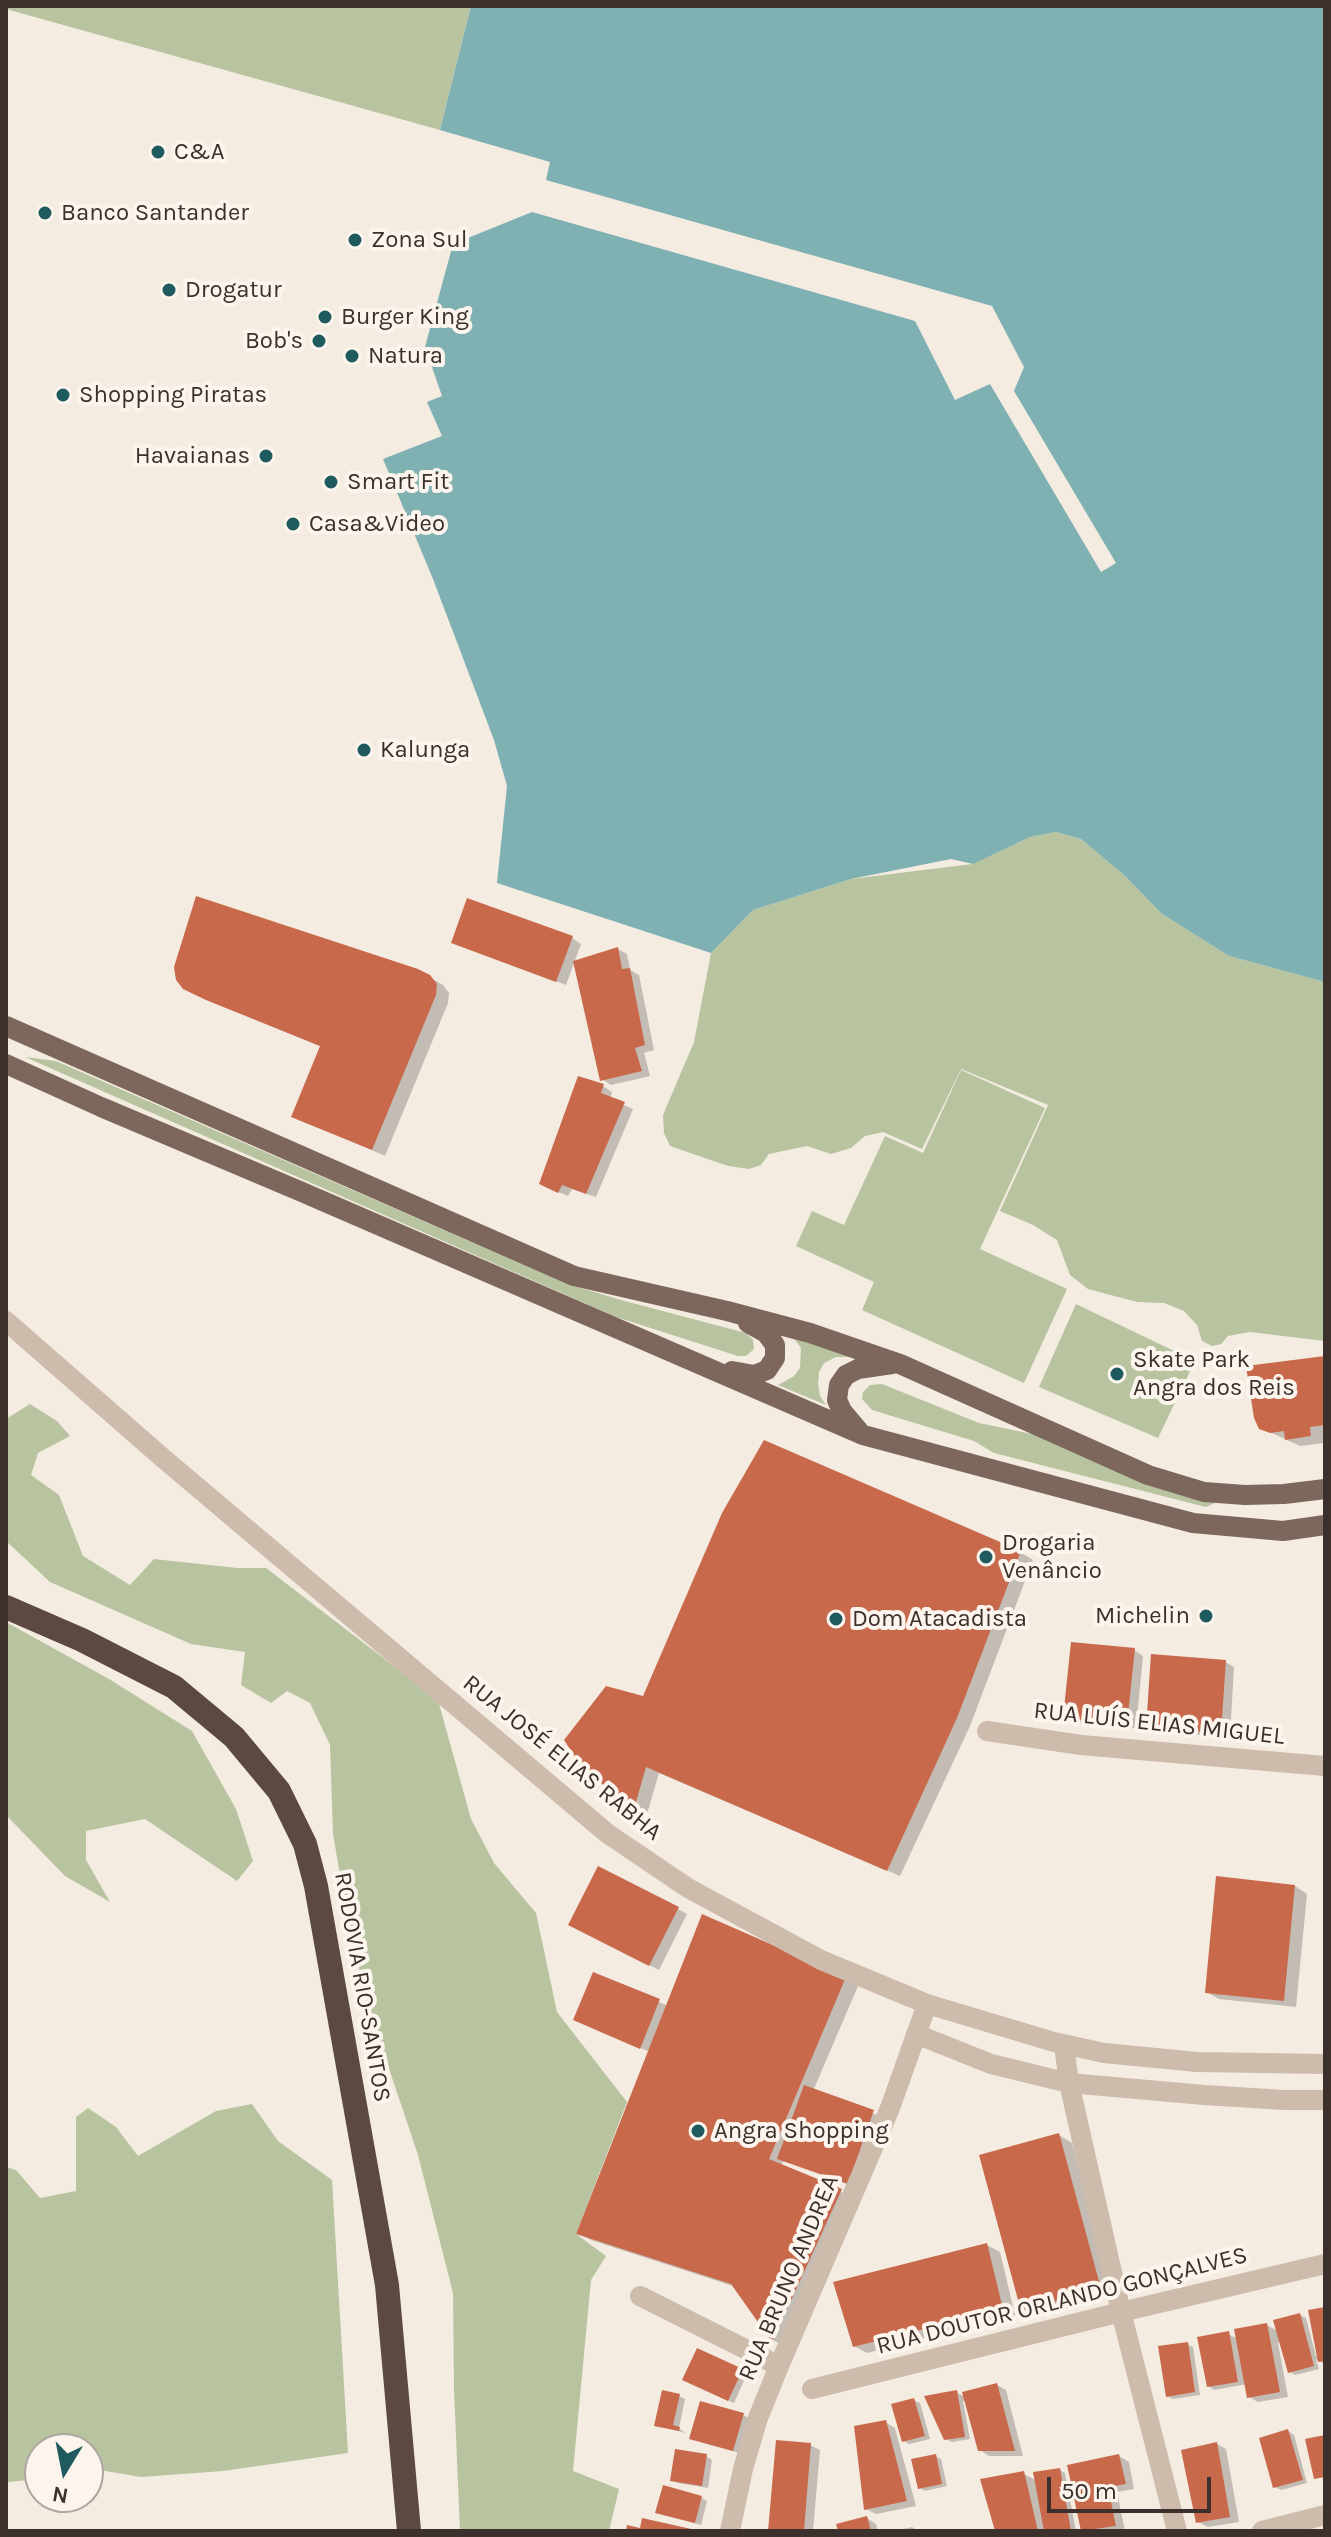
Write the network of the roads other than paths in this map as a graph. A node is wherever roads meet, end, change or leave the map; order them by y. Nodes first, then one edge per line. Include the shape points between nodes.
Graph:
1 (6, 1026) edge
2 (6, 1064) edge
3 (727, 1311) junction
4 (6, 1321) edge
5 (900, 1364) junction
6 (704, 1366) junction
7 (863, 1435) junction
8 (1325, 1489) edge
9 (1325, 1525) edge
10 (6, 1607) edge
11 (987, 1731) dead end
12 (1325, 1766) edge
13 (927, 2004) junction
14 (916, 2034) junction
15 (1064, 2045) junction
16 (1325, 2064) edge
17 (1069, 2083) junction
18 (1325, 2100) edge
19 (1325, 2264) edge
20 (640, 2296) dead end
21 (1121, 2312) junction
22 (779, 2366) junction
23 (812, 2389) dead end
24 (1325, 2515) edge
25 (409, 2531) edge
26 (730, 2531) edge
27 (1177, 2531) edge
28 (1262, 2531) edge

1 - 3 main road via 574,1276
2 - 6 main road
3 - 5 main road
3 - 6 main road via 766,1333 775,1345 775,1358 767,1370 754,1375
4 - 13 street, RUA JOSÉ ELIAS RABHA via 608,1834 688,1888 807,1953
5 - 7 main road via 858,1369 839,1385 842,1411
5 - 8 main road via 1148,1475 1204,1492 1258,1495
6 - 7 main road
7 - 9 main road via 1193,1523 1283,1531
10 - 25 highway, RODOVIA RIO-SANTOS via 174,1687 234,1737 279,1791 305,1844 387,2285
11 - 12 street, RUA LUÍS ELIAS MIGUEL via 1081,1745
13 - 14 street, RUA BRUNO ANDREA
13 - 15 street, RUA JOSÉ ELIAS RABHA
14 - 17 street via 991,2064
14 - 22 street, RUA BRUNO ANDREA via 890,2108
15 - 16 street, RUA JOSÉ ELIAS RABHA via 1197,2062
15 - 17 street
17 - 18 street
17 - 21 street
19 - 21 street, RUA DOUTOR ORLANDO GONÇALVES
20 - 22 street
21 - 23 street, RUA DOUTOR ORLANDO GONÇALVES
21 - 27 street
22 - 26 street, RUA BRUNO ANDREA via 747,2456
24 - 28 street

